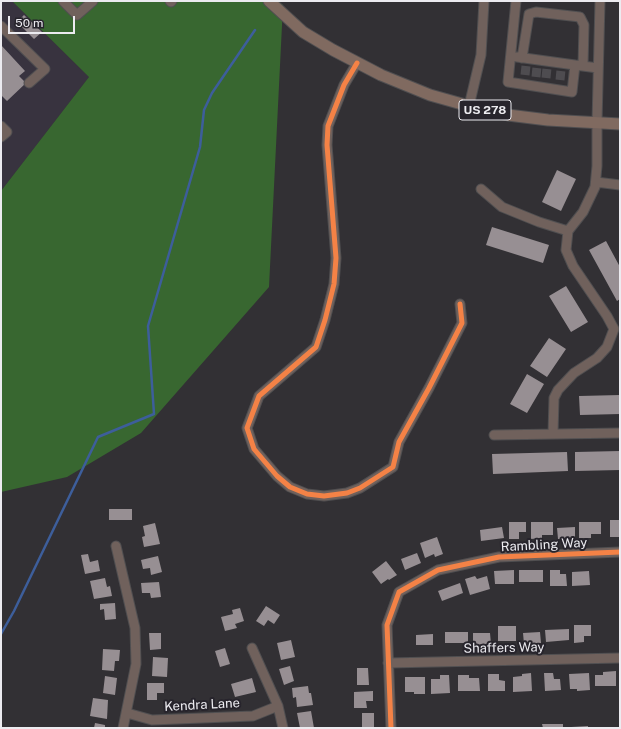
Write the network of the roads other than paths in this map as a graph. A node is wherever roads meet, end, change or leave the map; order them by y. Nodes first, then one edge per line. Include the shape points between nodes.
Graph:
1 (62, 1) edge
2 (93, 1) edge
3 (269, 1) edge
4 (484, 1) edge
5 (516, 1) edge
6 (600, 1) edge
7 (1, 26) edge
8 (511, 57) junction
9 (525, 61) junction
10 (357, 63) junction
11 (579, 65) junction
12 (598, 68) junction
13 (560, 80) tunnel mouth
14 (29, 83) dead end
15 (559, 90) junction
16 (469, 106) junction
17 (597, 123) junction
18 (620, 124) edge
19 (1, 126) edge
20 (1, 137) edge
21 (596, 182) junction
22 (620, 185) edge
23 (481, 189) dead end
24 (568, 231) junction
25 (460, 304) dead end
26 (617, 329) edge
27 (620, 433) edge
28 (552, 434) junction
29 (494, 436) dead end
30 (116, 546) dead end
31 (620, 552) edge
32 (252, 648) dead end
33 (620, 658) edge
34 (388, 663) junction
35 (278, 706) junction
36 (127, 713) junction
37 (123, 728) edge
38 (283, 728) edge
39 (391, 728) edge

1 - 2 street via 76,15
3 - 10 main road, US 278 via 302,32
4 - 16 street via 481,55
5 - 8 street
6 - 12 street
7 - 14 street via 45,69
8 - 9 street
8 - 15 street via 508,82 524,80 546,83
9 - 11 street via 561,66
9 - 11 street via 529,14 536,12 580,17 584,25
10 - 16 main road, US 278 via 430,95
10 - 25 street via 344,85 328,126 327,145 336,258 334,284 316,347 259,396 247,428 254,449 277,476 290,487 307,494 324,496 347,493 360,488 393,467 399,442 462,323
11 - 12 street
11 - 15 street via 572,92
12 - 17 street
13 - 15 street
16 - 17 main road, US 278 via 508,115
17 - 18 main road, US 278
17 - 21 street
19 - 20 street via 7,132
21 - 22 street
21 - 24 street via 583,212
23 - 24 street via 502,207
24 - 26 street via 566,250 573,266
26 - 28 street via 597,358 574,373 558,390 554,398
27 - 28 street
28 - 29 street
30 - 36 street via 135,628 136,664
31 - 34 street, Rambling Way via 499,557 438,570 399,592 387,625
32 - 35 street
33 - 34 street, Shaffers Way
34 - 39 street, Rambling Way
35 - 36 street, Kendra Lane via 253,716 152,720
35 - 38 street
36 - 37 street

